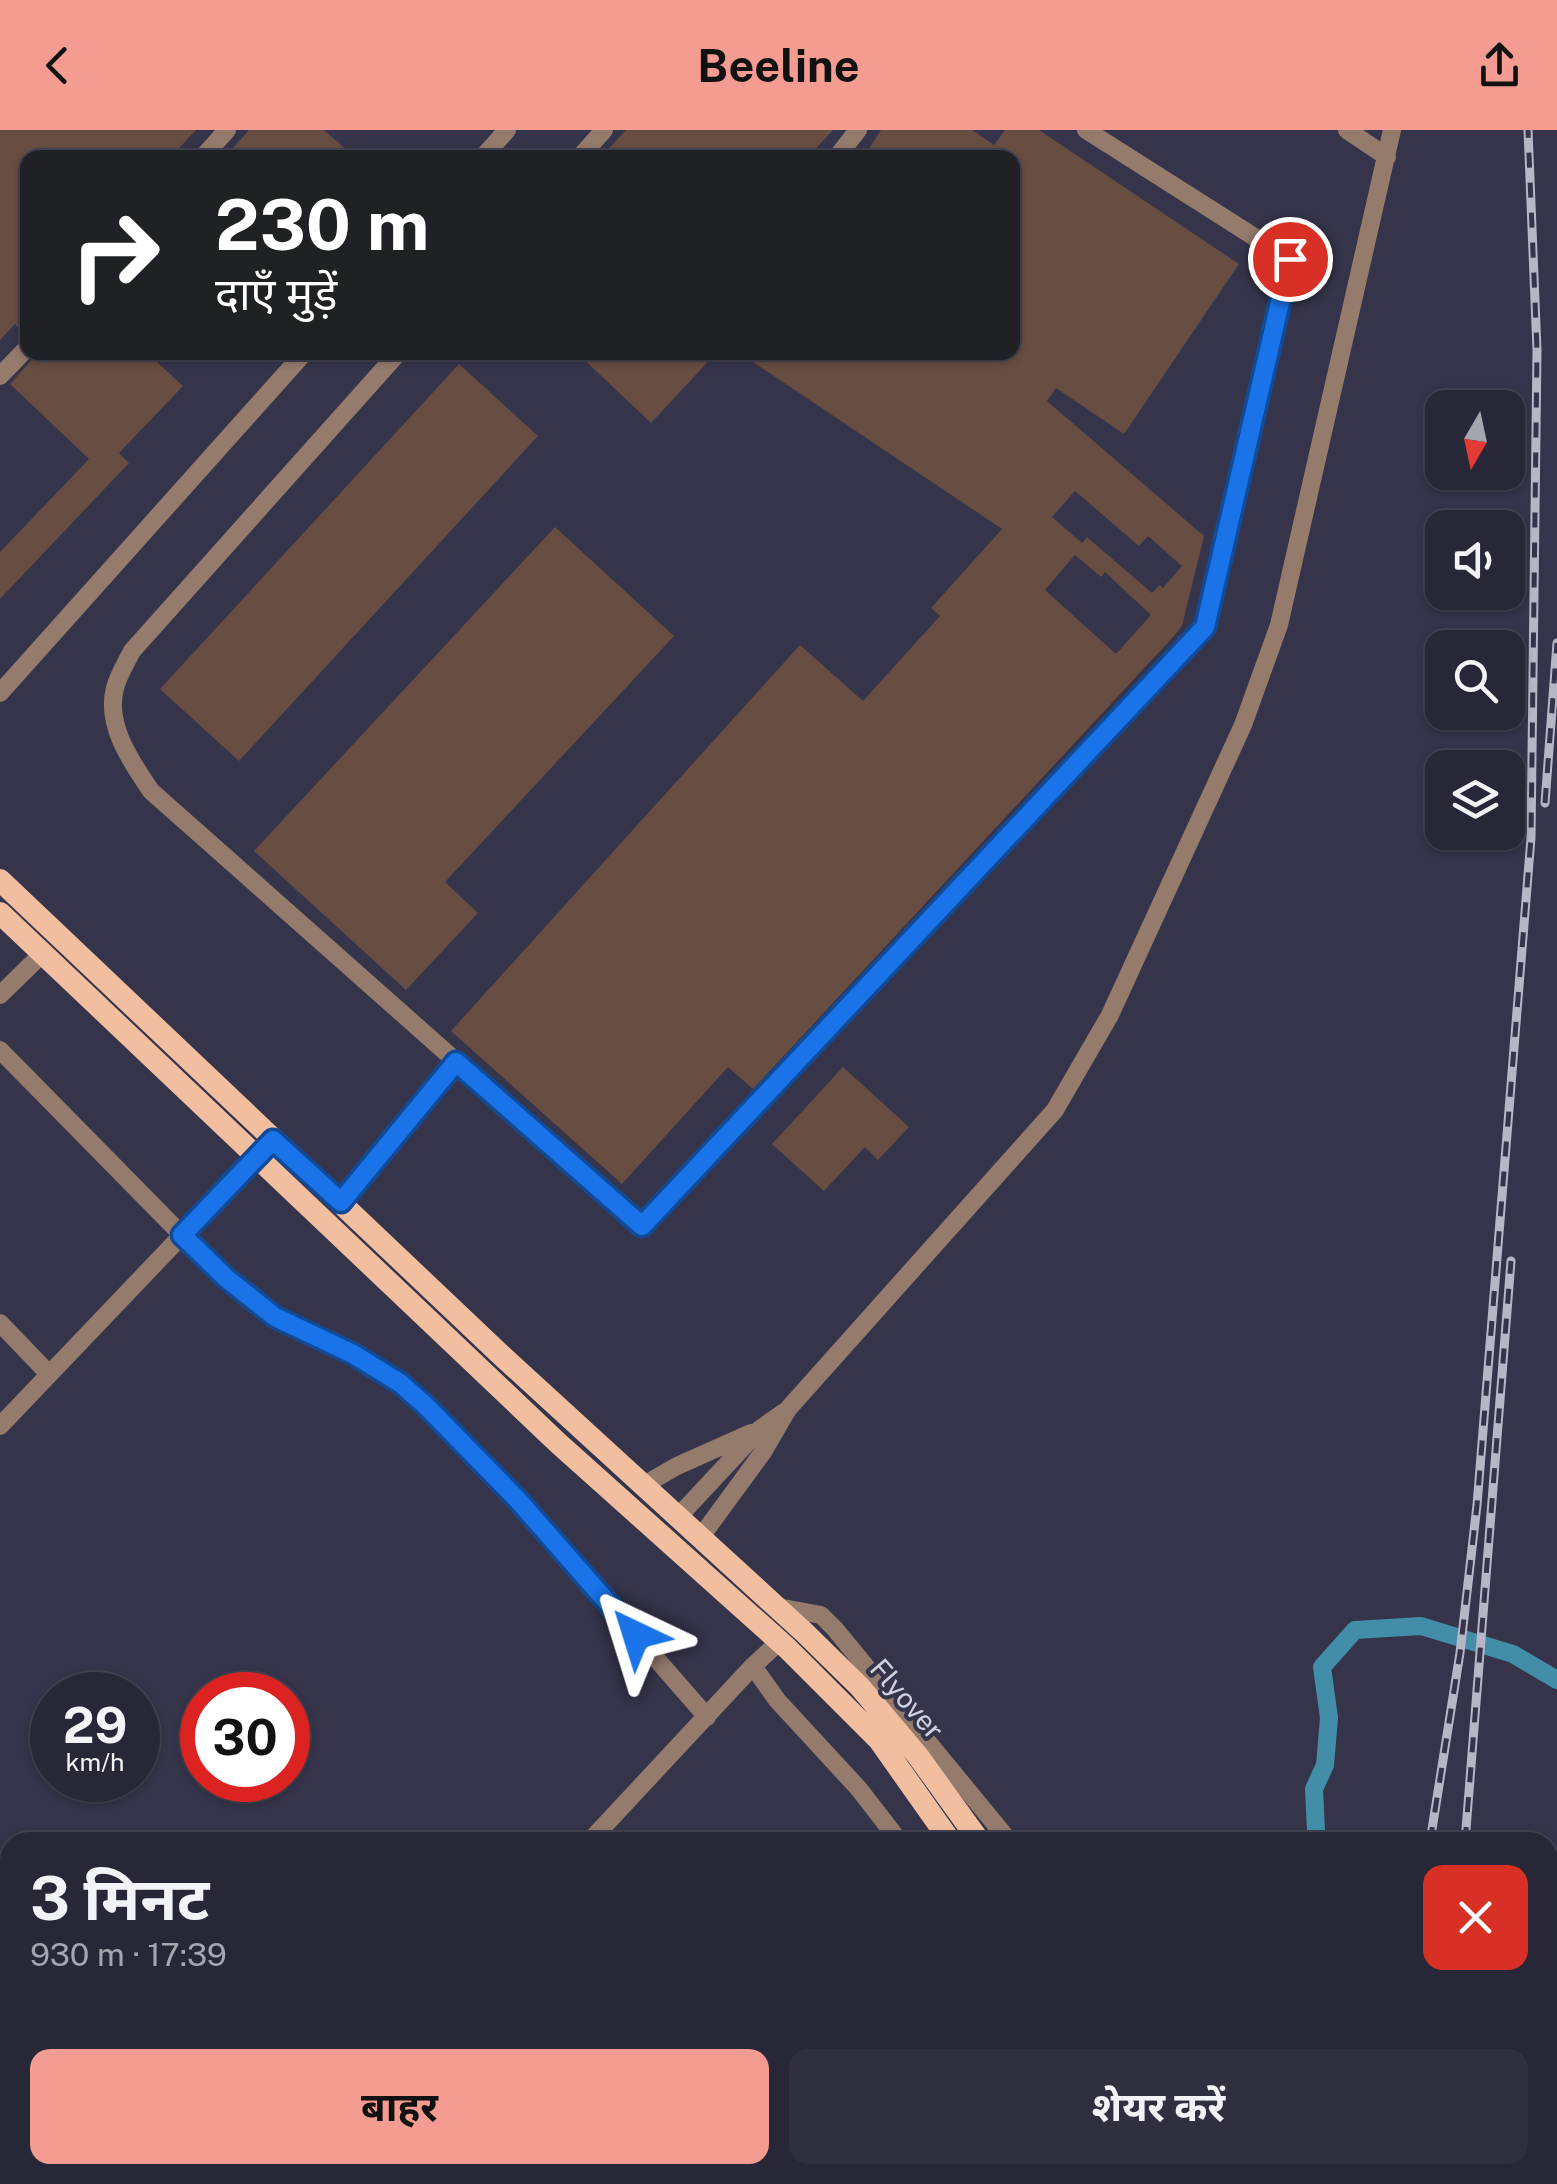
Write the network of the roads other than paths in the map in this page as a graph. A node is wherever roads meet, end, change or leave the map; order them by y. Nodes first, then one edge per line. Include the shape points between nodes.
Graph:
1 (227, 130) edge
2 (506, 130) edge
3 (604, 130) edge
4 (858, 130) edge
5 (1086, 130) edge
6 (1348, 130) edge
7 (1392, 130) edge
8 (209, 150) edge
9 (489, 150) edge
10 (586, 150) edge
11 (842, 150) edge
12 (1387, 156) junction
13 (20, 355) edge
14 (298, 360) edge
15 (392, 360) edge
16 (0, 376) edge
17 (0, 693) edge
18 (0, 880) edge
19 (0, 913) edge
20 (42, 954) junction
21 (0, 995) edge
22 (0, 1050) edge
23 (456, 1062) junction
24 (264, 1148) junction
25 (341, 1202) junction
26 (182, 1235) junction
27 (0, 1324) edge
28 (49, 1374) junction
29 (788, 1410) junction
30 (0, 1426) edge
31 (760, 1429) junction
32 (644, 1485) junction
33 (677, 1518) junction
34 (700, 1538) junction
35 (776, 1606) junction
36 (780, 1640) junction
37 (754, 1666) junction
38 (707, 1716) junction
39 (598, 1832) edge
40 (892, 1832) edge
41 (944, 1832) edge
42 (973, 1832) edge
43 (1002, 1832) edge

1 - 8 street
2 - 9 street
3 - 10 street
4 - 11 street
5 - 23 street via 1290,259 1205,627 642,1226
6 - 12 street
7 - 12 street
12 - 29 street via 1280,625 1243,724 1110,1015 1056,1110
13 - 16 street
14 - 17 street
15 - 23 street via 132,651 114,689 114,714 125,753 151,792
18 - 24 main road
19 - 20 main road
20 - 21 street
20 - 24 main road
22 - 26 street
23 - 25 street
24 - 25 main road, Flyover
24 - 26 street
24 - 36 main road, Flyover via 558,1443
25 - 32 main road, Flyover
26 - 28 street
26 - 38 street via 275,1317 353,1354 426,1406
27 - 28 street
28 - 30 street
29 - 31 street
29 - 34 street
31 - 32 street
31 - 33 street
32 - 33 main road, Flyover
33 - 34 main road, Flyover
34 - 35 main road, Flyover
35 - 42 main road, Flyover via 860,1687
35 - 43 street via 821,1616 835,1628
36 - 37 street
36 - 41 main road, Flyover via 878,1740
37 - 38 street
37 - 40 street
38 - 39 street

